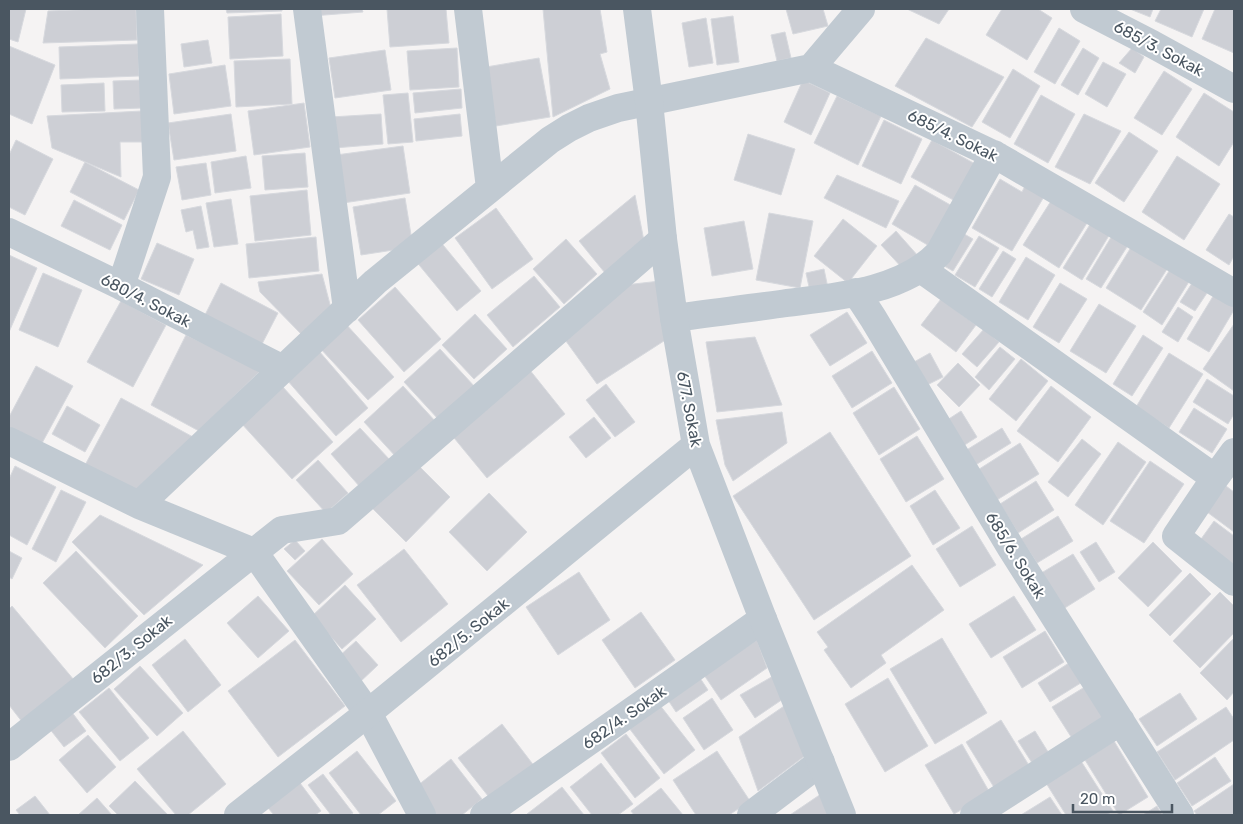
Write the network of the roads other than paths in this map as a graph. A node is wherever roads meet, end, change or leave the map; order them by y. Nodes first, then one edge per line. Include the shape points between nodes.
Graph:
1 (150, 9) edge
2 (307, 9) edge
3 (468, 9) edge
4 (637, 9) edge
5 (861, 9) edge
6 (1084, 9) edge
7 (811, 68) junction
8 (1234, 89) edge
9 (649, 102) junction
10 (994, 154) junction
11 (490, 188) junction
12 (9, 232) edge
13 (663, 239) junction
14 (921, 269) junction
15 (121, 286) junction
16 (856, 292) junction
17 (1234, 293) edge
18 (347, 309) junction
19 (674, 318) junction
20 (283, 369) junction
21 (9, 441) edge
22 (696, 445) junction
23 (1234, 452) edge
24 (1216, 478) junction
25 (139, 505) junction
26 (254, 552) junction
27 (1234, 582) edge
28 (763, 620) junction
29 (368, 714) junction
30 (1120, 721) junction
31 (10, 744) edge
32 (821, 762) junction
33 (238, 815) edge
34 (422, 815) edge
35 (484, 815) edge
36 (751, 815) edge
37 (842, 815) edge
38 (974, 815) edge
39 (1180, 815) edge

1 - 15 street via 157,177
2 - 18 street
3 - 11 street
4 - 9 street, 677. Sokak
5 - 7 street
6 - 8 street, 685/3. Sokak
7 - 9 street
7 - 10 street, 685/4. Sokak
9 - 11 street via 618,108 569,128
9 - 13 street, 677. Sokak
10 - 14 street via 940,253
10 - 17 street, 685/4. Sokak
11 - 18 street
12 - 15 street, 680/4. Sokak
13 - 19 street, 677. Sokak
13 - 26 street, 682/3. Sokak via 338,521 282,530
14 - 16 street via 896,282
14 - 24 street
15 - 20 street, 680/4. Sokak
16 - 19 street
16 - 30 street, 685/6. Sokak
18 - 20 street
19 - 22 street, 677. Sokak
20 - 25 street
21 - 25 street
22 - 28 street, 677. Sokak
22 - 29 street, 682/5. Sokak
23 - 24 street
24 - 27 street via 1176,536
25 - 26 street
26 - 29 street
26 - 31 street, 682/3. Sokak
28 - 32 street, 677. Sokak
28 - 35 street, 682/4. Sokak
29 - 33 street, 682/5. Sokak
29 - 34 street
30 - 38 street
30 - 39 street, 685/6. Sokak
32 - 36 street
32 - 37 street, 677. Sokak

